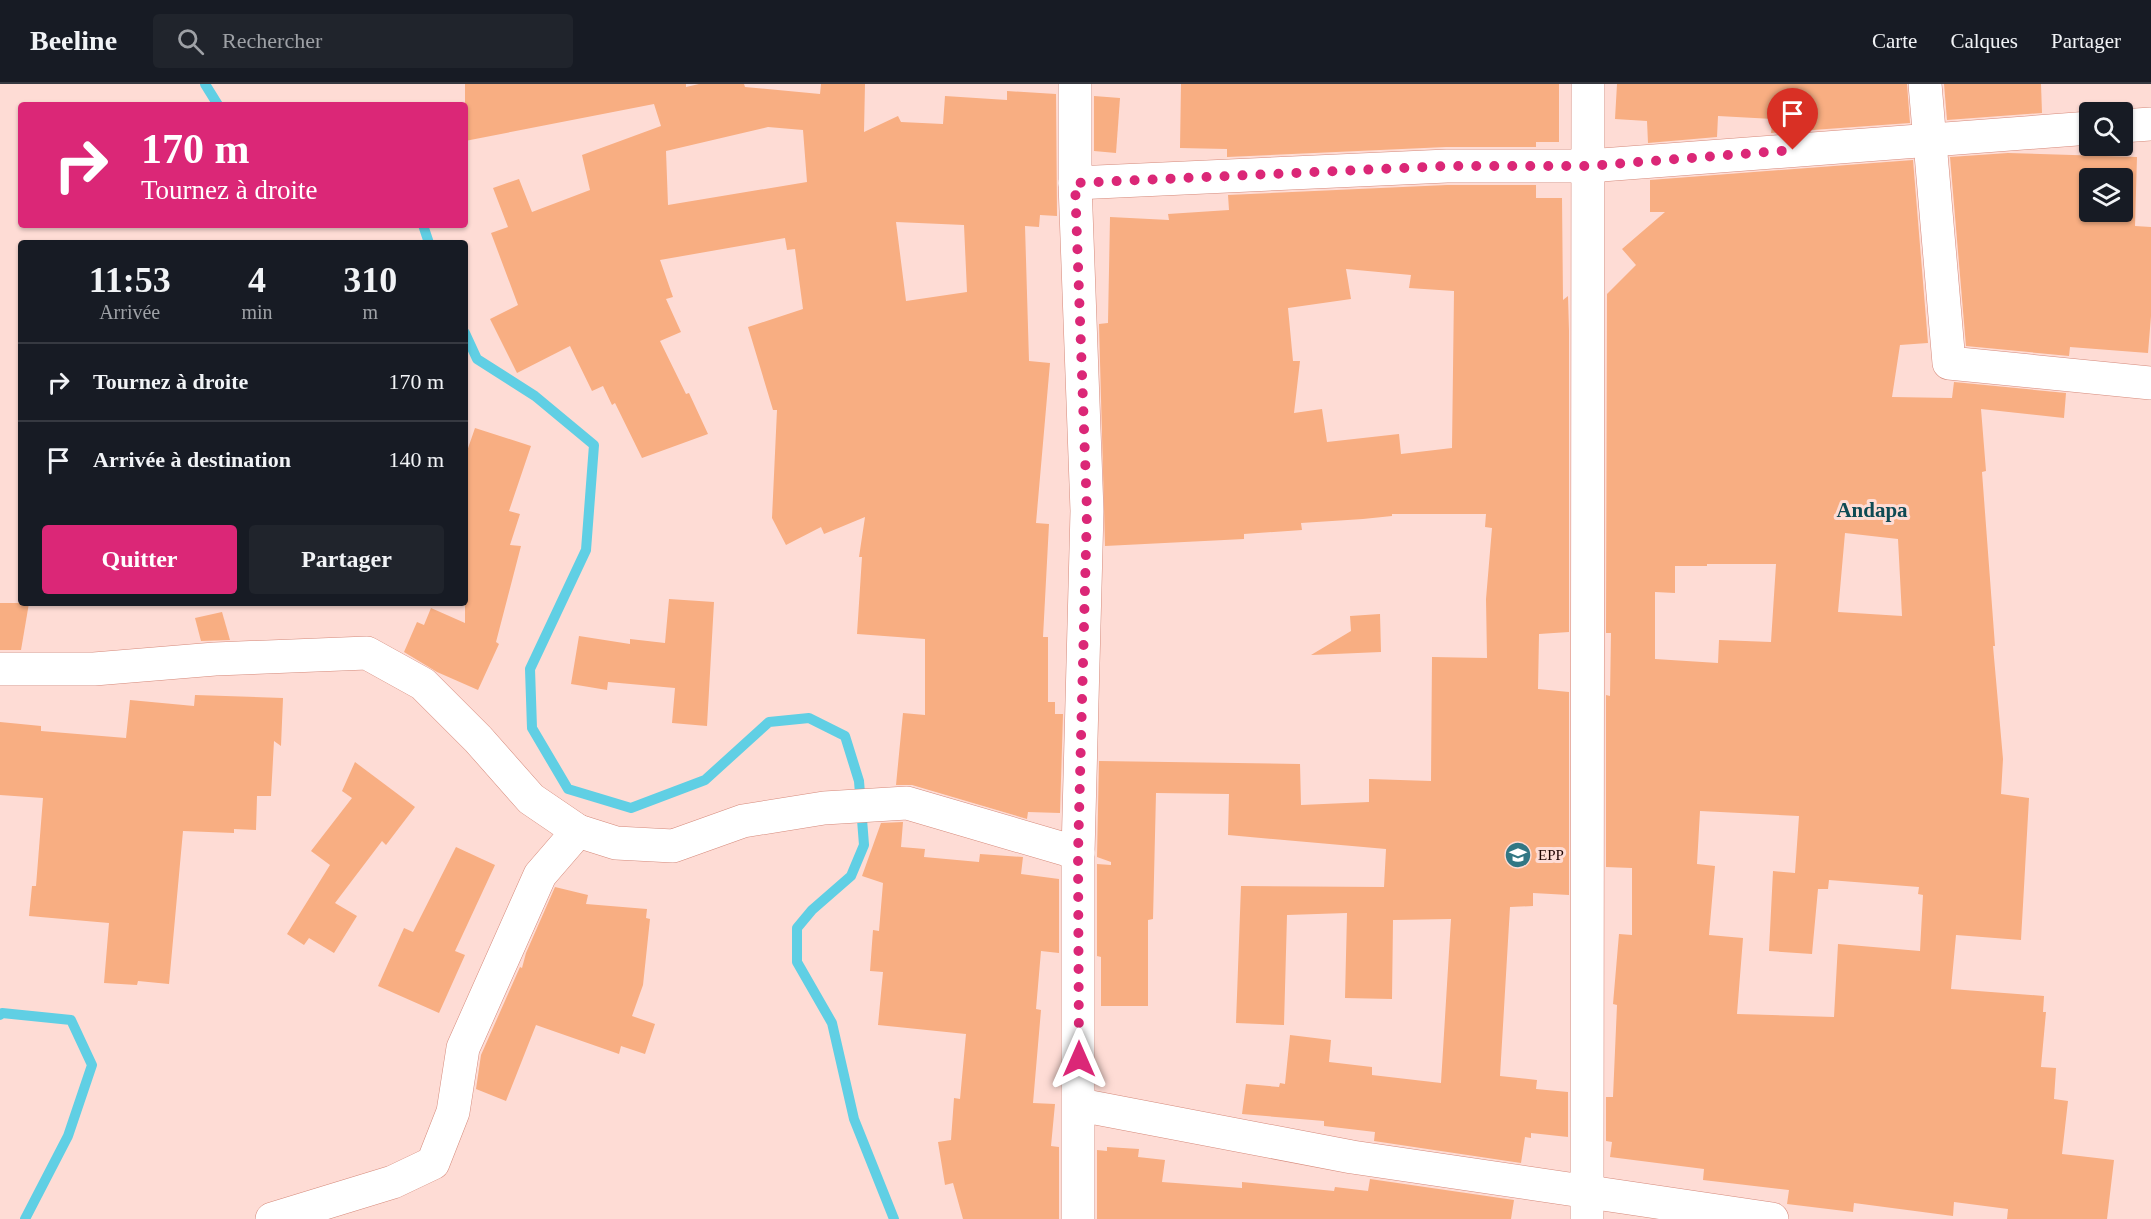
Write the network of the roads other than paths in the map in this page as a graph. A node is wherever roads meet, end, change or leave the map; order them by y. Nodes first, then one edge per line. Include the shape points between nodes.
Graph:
1 (1075, 84) edge
2 (1588, 84) edge
3 (1925, 84) edge
4 (2151, 124) edge
5 (2133, 125) edge
6 (2079, 129) edge
7 (1930, 140) junction
8 (1588, 166) junction
9 (1075, 183) junction
10 (2151, 384) edge
11 (0, 669) edge
12 (578, 831) junction
13 (1078, 854) junction
14 (1080, 1105) junction
15 (1587, 1206) edge
16 (272, 1219) edge
17 (1078, 1219) edge
18 (1772, 1219) edge

1 - 9 street
2 - 8 street
3 - 7 street
4 - 5 street
6 - 7 street
7 - 8 street
7 - 10 street via 1949,363
8 - 9 street via 1447,166
8 - 15 street
9 - 13 street via 1087,511
11 - 12 street via 94,669 367,653 423,684 531,799
12 - 13 street via 616,843 673,846 743,821 824,808 906,803
12 - 16 street via 540,875 463,1048 453,1112 433,1163 393,1182
13 - 14 street
14 - 15 street
14 - 17 street
15 - 18 street

